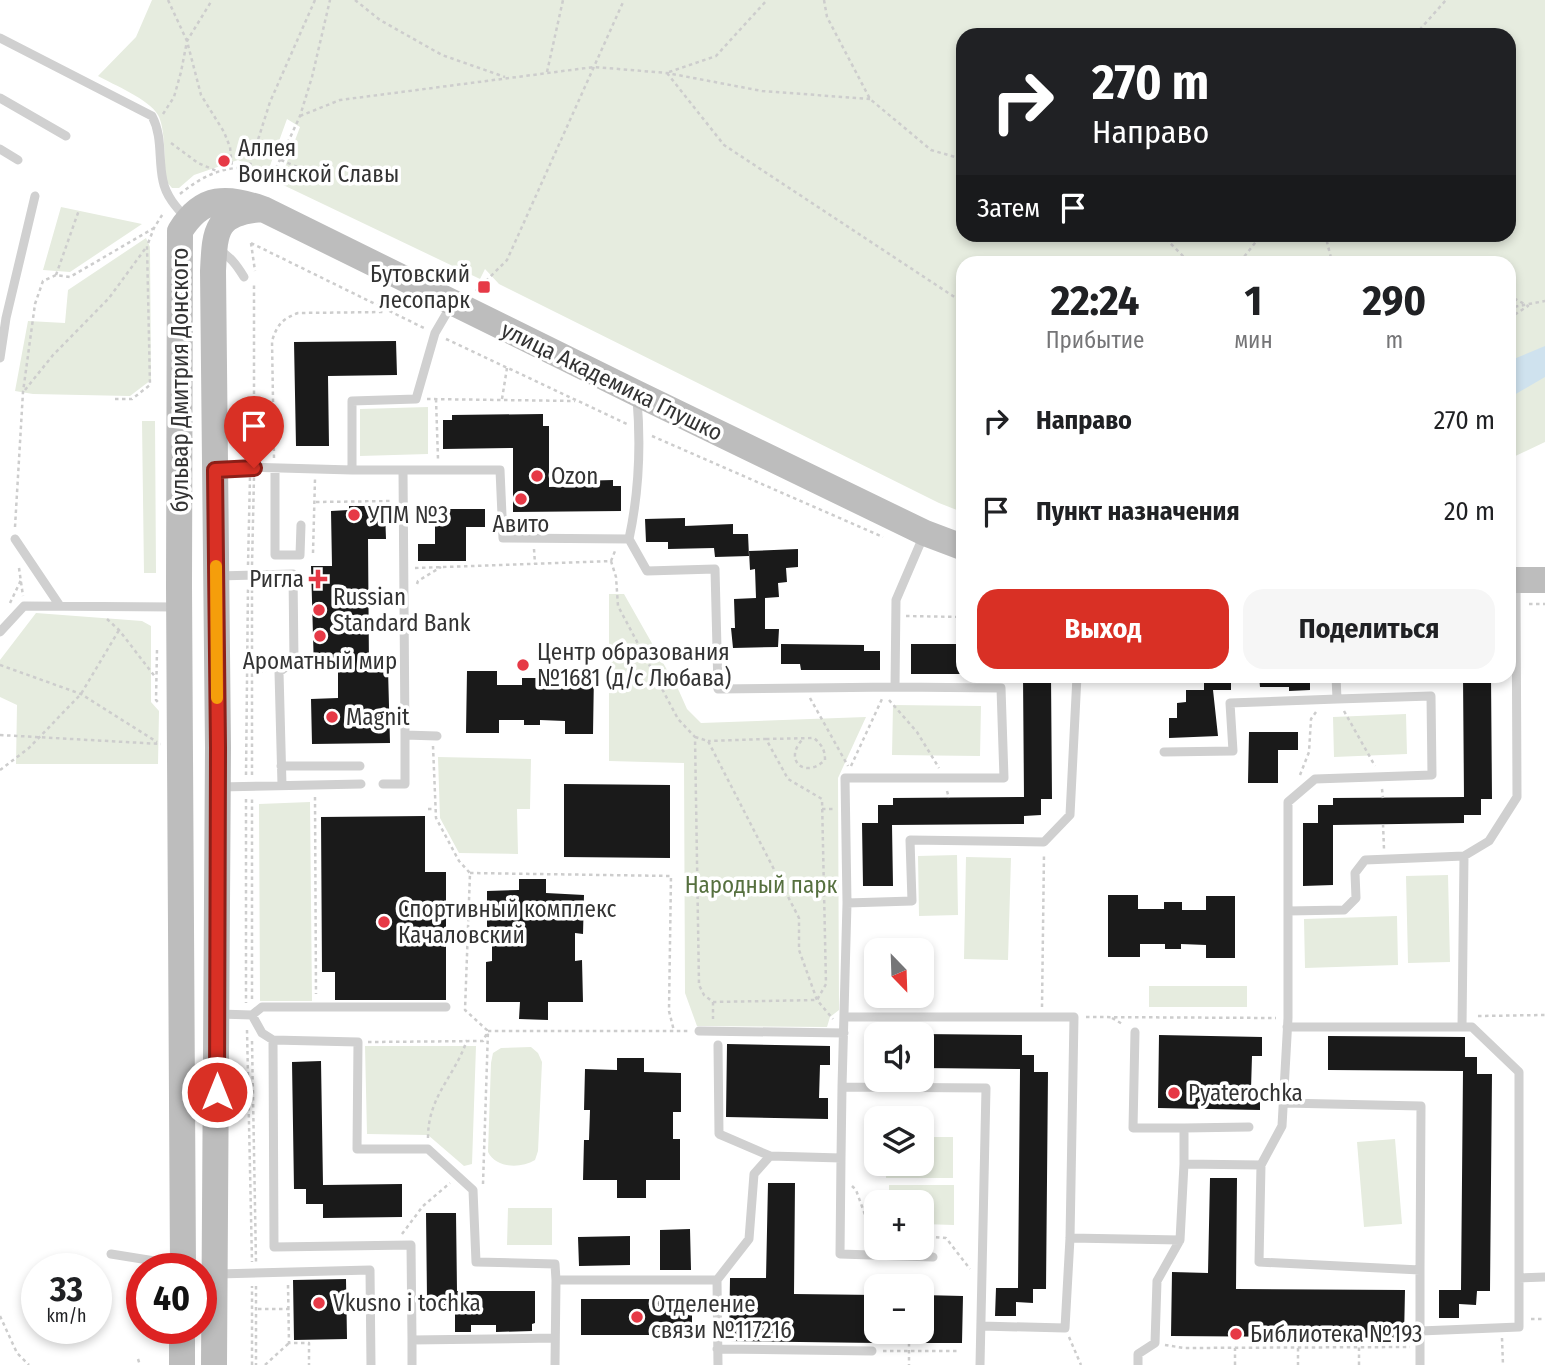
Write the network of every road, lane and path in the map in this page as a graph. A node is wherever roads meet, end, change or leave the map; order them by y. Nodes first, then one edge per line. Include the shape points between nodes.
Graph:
1 (168, 0) edge
2 (212, 0) edge
3 (315, 0) edge
4 (330, 0) edge
5 (355, 0) edge
6 (563, 0) edge
7 (624, 0) edge
8 (767, 0) edge
9 (824, 0) edge
10 (1446, 0) edge
11 (1421, 28) edge
12 (0, 38) edge
13 (187, 41) junction
14 (594, 67) junction
15 (667, 73) junction
16 (546, 74) junction
17 (508, 78) junction
18 (0, 98) edge
19 (870, 99) junction
20 (300, 116) junction
21 (159, 130) junction
22 (66, 136) dead end
23 (0, 149) edge
24 (956, 157) edge
25 (280, 159) junction
26 (18, 160) dead end
27 (249, 168) junction
28 (219, 172) dead end
29 (313, 174) dead end
30 (35, 196) dead end
31 (263, 209) junction
32 (79, 210) dead end
33 (187, 220) junction
34 (1169, 242) edge
35 (1256, 242) edge
36 (147, 246) junction
37 (1183, 256) edge
38 (1245, 256) edge
39 (213, 260) junction
40 (55, 275) junction
41 (244, 278) dead end
42 (465, 297) junction
43 (956, 298) edge
44 (1516, 299) edge
45 (1545, 301) edge
46 (1528, 306) junction
47 (1516, 308) edge
48 (388, 312) junction
49 (1516, 314) edge
50 (435, 333) junction
51 (0, 358) edge
52 (507, 368) junction
53 (23, 392) junction
54 (636, 393) junction
55 (115, 399) dead end
56 (416, 399) junction
57 (436, 399) junction
58 (502, 400) junction
59 (578, 401) junction
60 (639, 430) junction
61 (254, 468) junction
62 (275, 469) junction
63 (215, 470) junction
64 (352, 470) junction
65 (403, 470) junction
66 (439, 470) junction
67 (404, 501) junction
68 (316, 502) dead end
69 (302, 526) dead end
70 (15, 539) junction
71 (625, 539) junction
72 (920, 542) junction
73 (956, 546) edge
74 (611, 561) junction
75 (441, 567) junction
76 (405, 568) junction
77 (250, 574) junction
78 (216, 576) junction
79 (21, 580) junction
80 (1516, 580) edge
81 (1545, 580) edge
82 (416, 591) dead end
83 (24, 606) junction
84 (60, 606) junction
85 (179, 607) junction
86 (7, 608) dead end
87 (111, 614) dead end
88 (896, 615) junction
89 (956, 617) edge
90 (119, 630) junction
91 (0, 632) edge
92 (157, 642) dead end
93 (0, 665) edge
94 (156, 678) junction
95 (1077, 683) edge
96 (1336, 683) edge
97 (1514, 683) edge
98 (895, 687) junction
99 (804, 688) junction
100 (81, 694) junction
101 (1337, 699) junction
102 (162, 705) dead end
103 (1311, 719) dead end
104 (0, 735) edge
105 (405, 735) junction
106 (434, 736) joint
107 (39, 737) junction
108 (695, 737) junction
109 (766, 739) junction
110 (803, 739) junction
111 (708, 741) junction
112 (159, 743) junction
113 (169, 748) dead end
114 (1164, 752) dead end
115 (281, 766) junction
116 (360, 766) dead end
117 (0, 770) edge
118 (943, 778) junction
119 (1381, 778) junction
120 (361, 784) dead end
121 (383, 784) dead end
122 (282, 785) junction
123 (314, 785) junction
124 (249, 786) junction
125 (217, 787) junction
126 (949, 798) dead end
127 (1383, 798) dead end
128 (1288, 802) junction
129 (428, 809) dead end
130 (435, 809) junction
131 (1383, 824) dead end
132 (1044, 842) junction
133 (1464, 856) junction
134 (1385, 859) junction
135 (470, 873) junction
136 (847, 903) junction
137 (1288, 911) junction
138 (817, 1000) junction
139 (446, 1007) dead end
140 (316, 1008) junction
141 (894, 1008) edge
142 (217, 1014) junction
143 (249, 1015) junction
144 (844, 1017) junction
145 (894, 1017) junction
146 (1074, 1017) junction
147 (1042, 1018) junction
148 (1287, 1027) junction
149 (1462, 1027) junction
150 (488, 1031) junction
151 (674, 1031) junction
152 (699, 1031) joint
153 (1135, 1032) joint
154 (844, 1033) junction
155 (273, 1040) junction
156 (467, 1041) junction
157 (358, 1042) junction
158 (718, 1045) dead end
159 (842, 1087) junction
160 (1283, 1103) junction
161 (1249, 1127) dead end
162 (1184, 1128) junction
163 (428, 1149) junction
164 (770, 1156) junction
165 (841, 1158) junction
166 (1184, 1164) junction
167 (1261, 1165) junction
168 (458, 1176) junction
169 (841, 1178) junction
170 (482, 1187) dead end
171 (864, 1212) edge
172 (934, 1237) edge
173 (1070, 1238) junction
174 (1180, 1240) junction
175 (394, 1245) junction
176 (183, 1253) edge
177 (215, 1253) edge
178 (864, 1255) edge
179 (1420, 1269) junction
180 (288, 1271) junction
181 (254, 1272) junction
182 (217, 1274) edge
183 (1545, 1277) edge
184 (1519, 1278) junction
185 (556, 1280) junction
186 (717, 1280) junction
187 (982, 1283) junction
188 (256, 1309) junction
189 (291, 1309) junction
190 (0, 1316) edge
191 (981, 1326) junction
192 (1065, 1328) junction
193 (1501, 1328) junction
194 (1420, 1331) junction
195 (555, 1338) junction
196 (412, 1339) junction
197 (289, 1343) junction
198 (1155, 1343) junction
199 (183, 1344) edge
200 (214, 1344) edge
201 (909, 1344) edge
202 (1420, 1347) junction
203 (1235, 1348) junction
204 (1298, 1348) junction
205 (1359, 1348) junction
206 (718, 1349) junction
207 (872, 1351) joint
208 (909, 1351) junction
209 (959, 1351) dead end
210 (138, 1359) dead end
211 (29, 1365) edge
212 (141, 1365) edge
213 (182, 1365) edge
214 (214, 1365) edge
215 (254, 1365) edge
216 (265, 1365) edge
217 (309, 1365) edge
218 (371, 1365) edge
219 (412, 1365) edge
220 (555, 1365) edge
221 (718, 1365) edge
222 (909, 1365) edge
223 (980, 1365) edge
224 (1081, 1365) edge
225 (1138, 1365) edge
226 (1235, 1365) edge
227 (1298, 1365) edge
228 (1359, 1365) edge
229 (1420, 1365) edge
230 (1503, 1365) edge

1 - 13 path
2 - 13 path
3 - 27 path via 270,102
4 - 20 path
5 - 17 path via 380,20 442,55
6 - 16 path
7 - 14 path
8 - 15 path via 716,56
9 - 19 path via 827,17
10 - 11 path
12 - 21 lane via 152,116
13 - 21 path via 178,85 161,116
13 - 27 path via 201,95 224,132 232,167
14 - 15 path
14 - 16 path
14 - 42 path via 507,260
15 - 19 path via 762,92
15 - 43 path via 724,145
16 - 17 path
17 - 20 path via 340,100
18 - 22 lane
19 - 24 path via 931,150
20 - 25 path
21 - 28 path via 198,163
21 - 33 lane via 163,183 171,202
23 - 26 lane
25 - 27 path via 271,179
25 - 29 path
30 - 51 lane
31 - 33 street, бульвар Дмитрия Донского via 223,200 205,205
31 - 39 street, бульвар Дмитрия Донского via 242,211 220,224
31 - 42 street, улица Академика Глушко
32 - 40 path
33 - 39 street
33 - 85 street, бульвар Дмитрия Донского via 180,231
34 - 37 path
35 - 38 path
36 - 40 path via 154,228 70,277
36 - 53 path via 109,298
36 - 55 path via 150,386 132,399
39 - 41 lane via 226,254
39 - 63 street, бульвар Дмитрия Донского
40 - 53 path via 43,281 35,304
42 - 50 lane
42 - 54 street, улица Академика Глушко
44 - 46 path
45 - 46 path
46 - 47 path
46 - 49 path
48 - 50 path
48 - 61 path via 251,243 255,265
48 - 62 path via 298,313 276,326 272,341
50 - 52 path
50 - 56 lane
52 - 58 path
52 - 59 path
53 - 70 path
54 - 60 lane
54 - 72 street, улица Академика Глушко
56 - 57 path
56 - 64 lane via 352,401
57 - 58 path
57 - 66 path
58 - 59 path
59 - 60 path
60 - 71 lane via 637,503
60 - 72 path
61 - 62 lane
61 - 63 lane
61 - 77 path
62 - 64 lane
62 - 69 lane via 275,555 300,555
63 - 78 street, бульвар Дмитрия Донского
64 - 65 lane
65 - 66 lane
65 - 67 lane
66 - 71 lane via 500,470 503,538
67 - 68 path
67 - 76 lane
70 - 79 path
70 - 84 lane
71 - 74 path
71 - 99 lane via 647,571 715,569 718,689
72 - 73 street, улица Академика Глушко
72 - 88 lane via 897,600
74 - 75 path
74 - 108 path via 618,606 678,719
75 - 76 path
75 - 82 path via 418,581
76 - 105 lane
77 - 78 lane
77 - 115 lane via 293,574 294,661 279,672
77 - 124 path
78 - 125 street, бульвар Дмитрия Донского
79 - 83 path
79 - 86 path
80 - 81 street
83 - 84 lane
83 - 91 lane
84 - 85 lane
85 - 176 street, бульвар Дмитрия Донского
87 - 90 path via 100,614
88 - 89 path
88 - 98 lane
90 - 94 path
90 - 100 path
92 - 94 path
93 - 100 path
94 - 102 path via 156,700
95 - 132 lane via 1070,815
96 - 101 lane
97 - 133 lane via 1517,797 1489,841
98 - 99 lane
98 - 118 lane via 1001,688 1004,778
99 - 118 path via 849,769 884,695 917,732
100 - 107 path
100 - 112 path
101 - 114 lane via 1230,703 1233,751
101 - 119 path
101 - 119 lane via 1432,696 1432,775
103 - 128 path via 1310,752
104 - 107 path
105 - 106 lane
105 - 121 lane via 405,784
106 - 130 path
107 - 112 path
107 - 117 path
108 - 111 path
108 - 138 path via 699,985 713,1002
109 - 110 path
109 - 111 path
109 - 138 path via 788,779 822,799 826,984
110 - 110 path via 814,738 825,753 825,760 810,770 795,760
111 - 138 path via 799,918 799,950
112 - 113 path
115 - 116 lane
115 - 122 lane
118 - 126 path
118 - 136 lane via 845,778
119 - 127 path
119 - 128 lane via 1315,779
120 - 123 lane
122 - 123 lane
122 - 124 lane
123 - 140 path
124 - 125 lane
124 - 143 path
125 - 142 street, бульвар Дмитрия Донского
128 - 137 lane
129 - 130 path
130 - 135 path via 459,861
131 - 134 path
132 - 136 lane via 910,840 912,901
132 - 147 path
133 - 134 lane
133 - 149 lane
134 - 137 lane via 1365,860 1355,873 1356,898 1344,910
135 - 150 path via 465,1010
135 - 151 path via 671,876 668,1011
136 - 144 lane
137 - 148 lane
138 - 154 path
139 - 140 lane
140 - 143 lane via 262,1007
141 - 145 lane
142 - 143 lane
142 - 177 street, бульвар Дмитрия Донского
143 - 155 lane
143 - 181 path
144 - 145 lane
144 - 154 lane
145 - 147 lane
146 - 147 lane
146 - 153 path via 1112,1018
146 - 173 lane
148 - 149 lane
148 - 160 lane
149 - 184 lane via 1472,1027 1518,1072
150 - 151 path
150 - 156 path via 483,1041
150 - 170 path
151 - 152 path
152 - 154 lane
153 - 162 lane via 1133,1128
154 - 159 lane
155 - 157 lane
155 - 175 lane via 274,1247
156 - 157 path
156 - 163 path via 433,1102
157 - 163 lane via 357,1149
158 - 164 lane via 719,1134
159 - 165 lane
159 - 187 lane via 986,1088
160 - 167 lane via 1282,1126
160 - 179 lane via 1421,1107
161 - 162 lane
162 - 166 lane
163 - 168 lane
164 - 165 lane
164 - 186 lane via 754,1174 749,1239
165 - 169 lane
166 - 167 lane
166 - 174 lane
167 - 179 lane via 1259,1262
168 - 175 path via 423,1206
168 - 185 lane via 473,1190 475,1262 555,1264
169 - 171 path via 856,1190
169 - 178 lane via 841,1254
172 - 187 path via 946,1238
173 - 174 lane
173 - 192 lane
174 - 198 lane via 1157,1281
175 - 196 lane via 411,1245
179 - 194 lane
180 - 181 lane
180 - 189 path
180 - 218 lane via 370,1270
181 - 182 lane
181 - 188 path
181 - 215 path
183 - 184 lane
184 - 193 lane via 1519,1327
185 - 186 lane
185 - 195 lane
186 - 206 lane
187 - 191 lane
188 - 189 path
188 - 215 path
189 - 197 path
190 - 211 path via 17,1353
191 - 192 lane
191 - 223 lane
192 - 224 path
193 - 194 lane
193 - 230 path
194 - 202 lane
195 - 196 lane
195 - 220 lane
196 - 219 lane
197 - 216 path
197 - 217 path via 309,1341
198 - 203 path
198 - 225 lane via 1138,1354
199 - 213 street
200 - 214 street, бульвар Дмитрия Донского
201 - 208 path
202 - 205 path
202 - 229 lane
203 - 204 path
203 - 226 path
204 - 205 path
204 - 227 path
205 - 228 path
206 - 207 lane
206 - 221 lane
207 - 208 path
208 - 209 path
208 - 222 path
210 - 212 path

